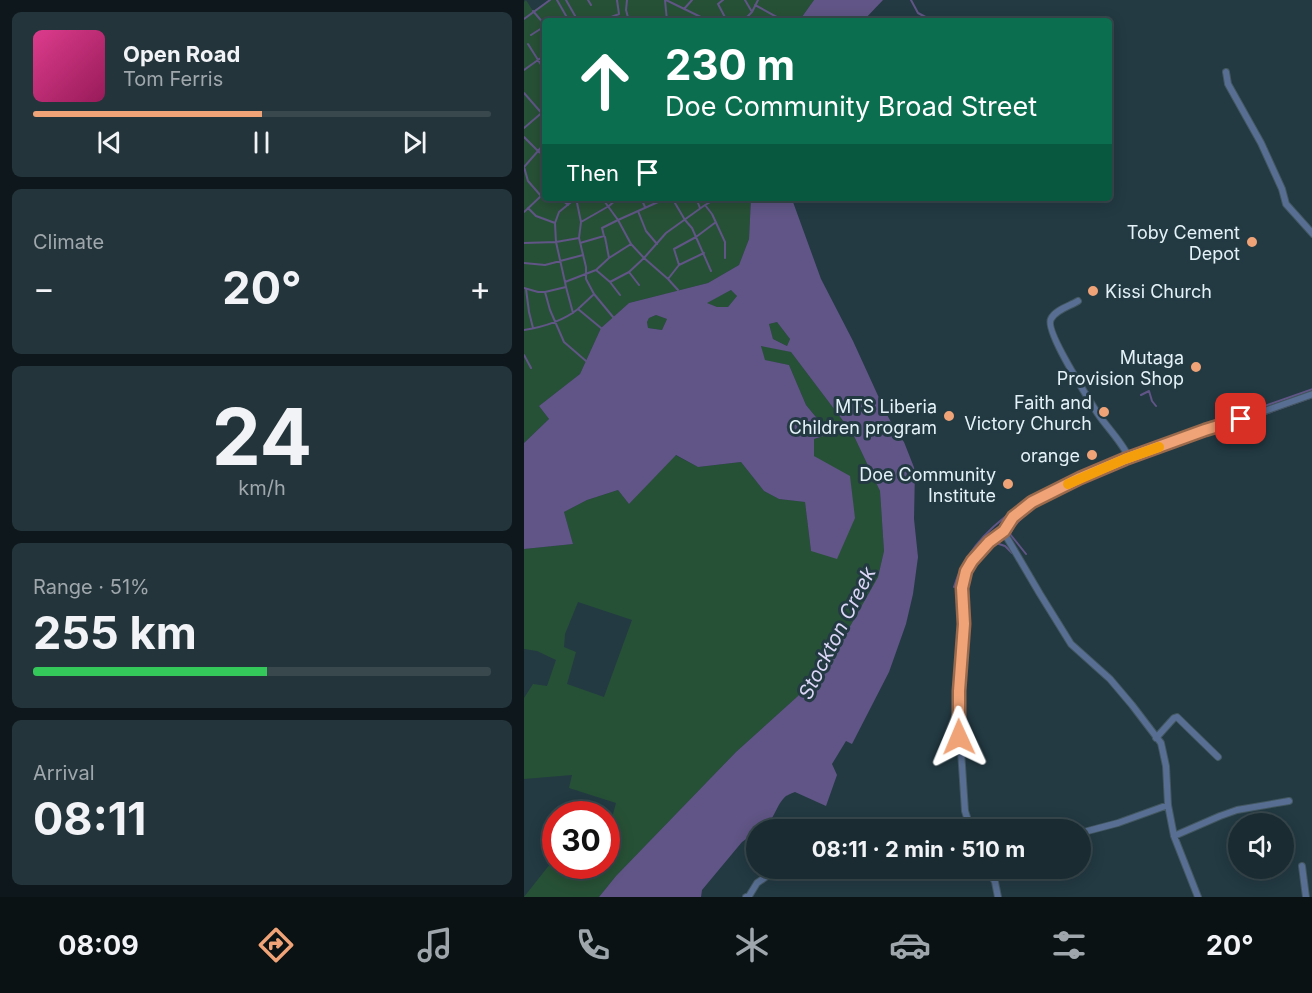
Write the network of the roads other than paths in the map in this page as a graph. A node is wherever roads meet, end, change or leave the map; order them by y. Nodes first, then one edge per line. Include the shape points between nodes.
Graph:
1 (1226, 72) dead end
2 (1313, 234) edge
3 (1078, 301) dead end
4 (1313, 394) edge
5 (1125, 459) junction
6 (1004, 531) junction
7 (1156, 738) junction
8 (1218, 757) dead end
9 (1289, 801) dead end
10 (1168, 805) junction
11 (968, 819) edge
12 (1091, 830) edge
13 (1174, 836) junction
14 (1302, 866) dead end
15 (763, 879) edge
16 (994, 879) edge
17 (746, 897) edge
18 (998, 897) edge
19 (1198, 897) edge
20 (1306, 897) edge

1 - 2 street via 1228,84 1261,142 1286,204
3 - 5 street via 1052,317 1049,324 1083,390 1124,448
4 - 5 street
5 - 6 street via 1032,502 1013,517
6 - 7 street via 1071,644 1110,680
6 - 11 street via 972,561 962,588 964,635 959,720
7 - 8 street via 1177,717
7 - 10 street via 1164,757
9 - 13 street via 1237,810
10 - 12 street
10 - 13 street
13 - 19 street
14 - 20 street
15 - 17 street
16 - 18 street

